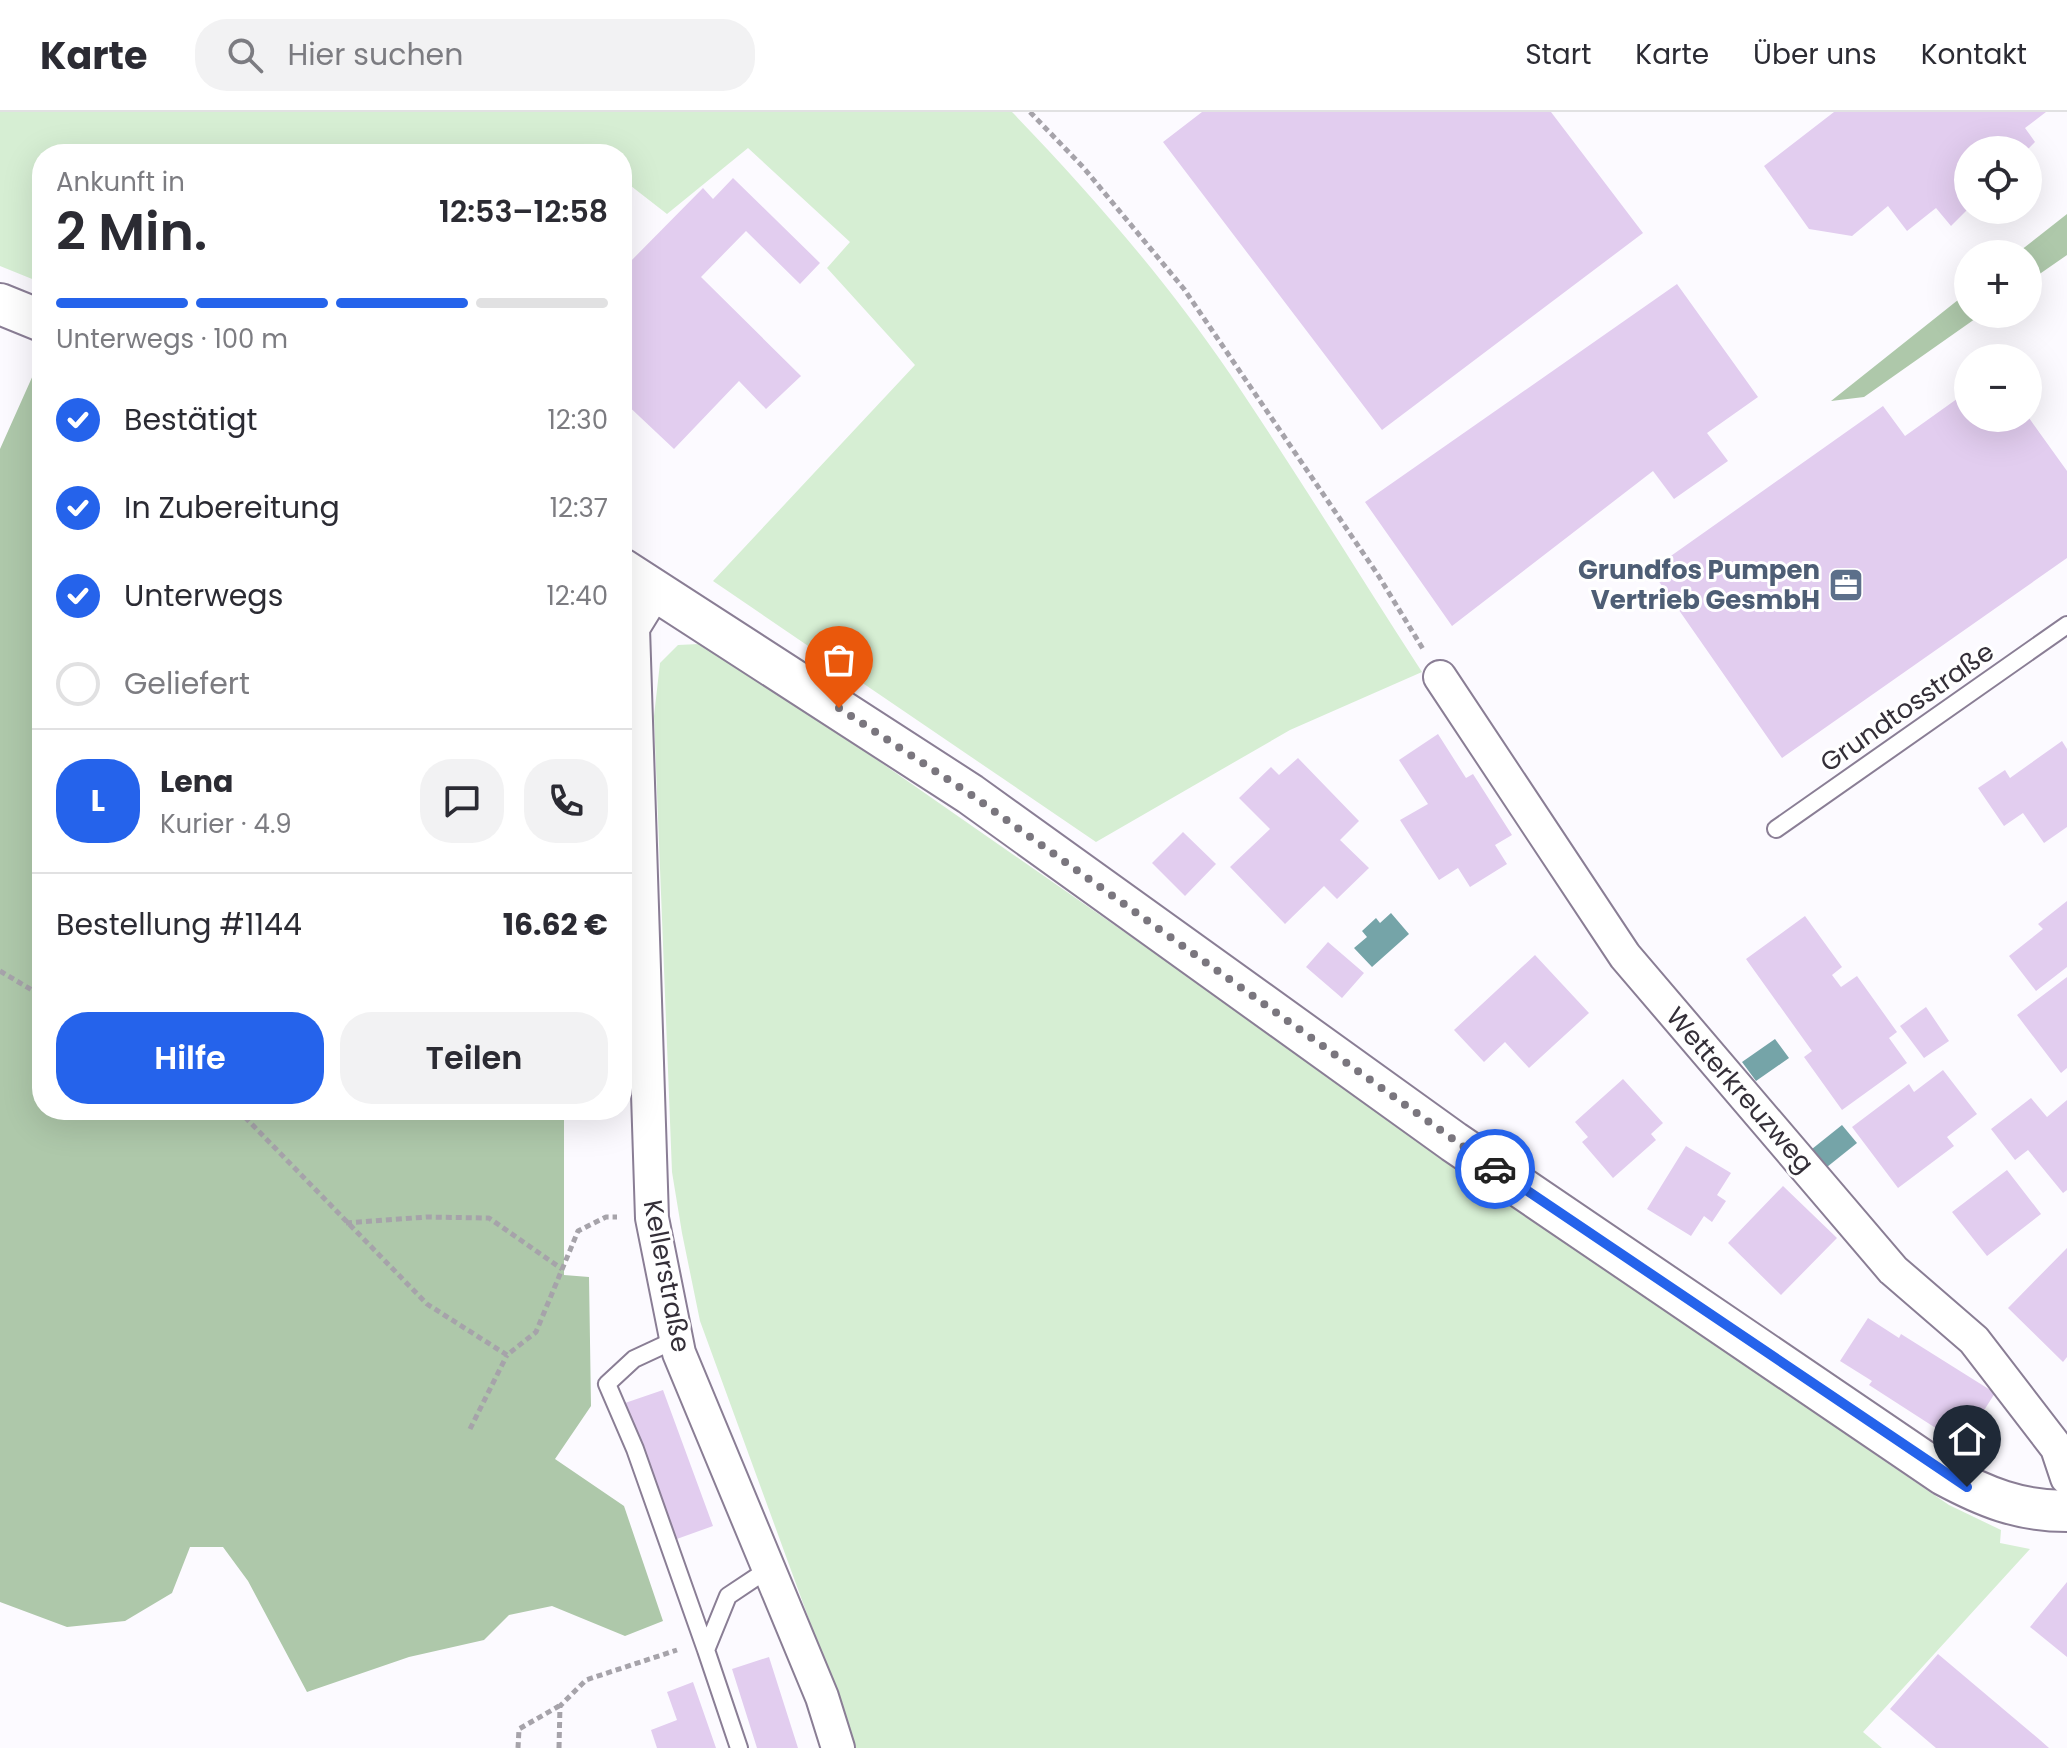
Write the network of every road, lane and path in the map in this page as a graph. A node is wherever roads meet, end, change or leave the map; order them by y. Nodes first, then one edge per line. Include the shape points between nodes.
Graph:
1 (1030, 112) edge
2 (0, 304) edge
3 (32, 317) edge
4 (632, 575) edge
5 (657, 589) junction
6 (2067, 625) edge
7 (1440, 677) joint
8 (1776, 829) dead end
9 (0, 971) edge
10 (32, 990) edge
11 (247, 1120) edge
12 (652, 1218) junction
13 (345, 1223) junction
14 (562, 1269) junction
15 (677, 1339) junction
16 (507, 1355) junction
17 (470, 1429) dead end
18 (2067, 1478) edge
19 (2067, 1511) edge
20 (770, 1568) junction
21 (706, 1650) junction
22 (560, 1706) junction
23 (518, 1748) edge
24 (559, 1748) edge
25 (739, 1748) edge
26 (838, 1748) edge

1 - 7 path via 1184,289 1378,575
2 - 3 street
4 - 5 street
5 - 12 street, Kellerstraße via 633,628
5 - 19 street via 970,794 1454,1142 1944,1475 1991,1500
6 - 8 lane, Grundtosstraße
7 - 18 street, Wetterkreuzweg via 1625,956 1893,1270 1974,1340 2057,1448
9 - 10 path
11 - 13 path
12 - 14 path via 606,1217 578,1231
12 - 15 street, Kellerstraße
13 - 14 path via 489,1218
13 - 16 path via 427,1304
14 - 16 path via 536,1332
15 - 20 street, Kellerstraße
15 - 21 lane via 634,1359 607,1384
16 - 17 path
20 - 21 lane via 728,1596
20 - 26 street, Kellerstraße
21 - 22 path via 676,1650 586,1680
21 - 25 lane
22 - 23 path via 519,1729
22 - 24 path

